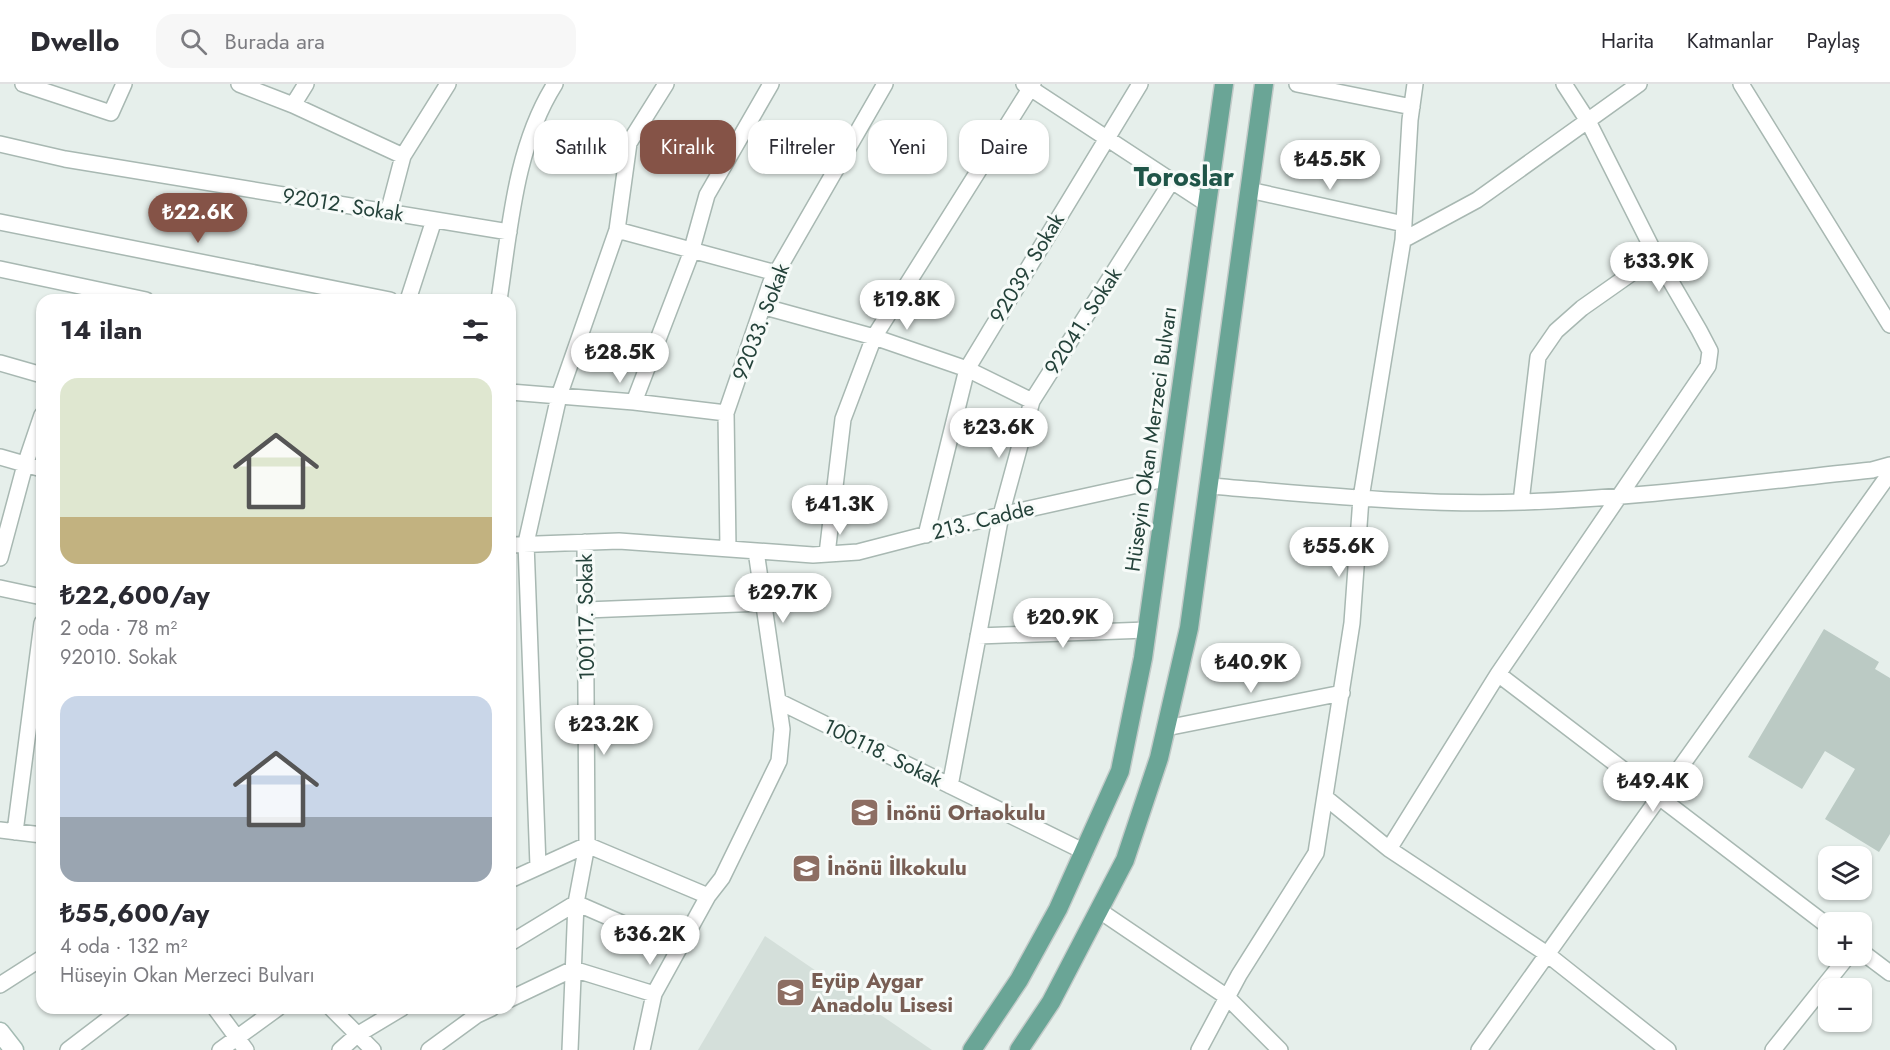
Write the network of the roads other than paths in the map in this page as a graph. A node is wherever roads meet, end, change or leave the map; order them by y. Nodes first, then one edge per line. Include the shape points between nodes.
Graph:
1 (23, 84) edge
2 (124, 84) edge
3 (238, 84) edge
4 (306, 84) edge
5 (448, 84) edge
6 (555, 84) edge
7 (666, 84) edge
8 (771, 84) edge
9 (885, 84) edge
10 (1140, 84) edge
11 (1224, 84) edge
12 (1264, 84) edge
13 (1297, 84) edge
14 (1415, 84) edge
15 (1564, 84) edge
16 (1639, 84) edge
17 (1741, 84) edge
18 (1029, 85) edge
19 (293, 105) junction
20 (1412, 107) junction
21 (1588, 121) junction
22 (1105, 138) junction
23 (0, 144) edge
24 (403, 156) junction
25 (1171, 182) junction
26 (1249, 189) junction
27 (1207, 204) junction
28 (388, 213) junction
29 (434, 220) junction
30 (0, 222) edge
31 (617, 230) junction
32 (509, 232) junction
33 (1404, 232) junction
34 (692, 250) junction
35 (1656, 256) junction
36 (0, 269) edge
37 (776, 273) junction
38 (118, 294) edge
39 (360, 294) edge
40 (410, 294) edge
41 (500, 294) edge
42 (765, 306) junction
43 (1890, 325) edge
44 (874, 337) junction
45 (0, 363) edge
46 (967, 369) junction
47 (36, 373) edge
48 (516, 392) edge
49 (559, 396) junction
50 (1032, 401) junction
51 (634, 402) junction
52 (726, 413) junction
53 (36, 433) edge
54 (0, 457) edge
55 (25, 465) junction
56 (1890, 465) edge
57 (36, 468) edge
58 (1890, 473) edge
59 (1169, 478) junction
60 (1210, 486) junction
61 (1621, 496) junction
62 (1361, 498) junction
63 (1521, 502) junction
64 (1002, 515) junction
65 (926, 535) junction
66 (585, 542) junction
67 (518, 544) edge
68 (728, 548) junction
69 (756, 551) junction
70 (826, 554) junction
71 (0, 558) edge
72 (0, 588) edge
73 (36, 596) edge
74 (764, 603) junction
75 (586, 610) junction
76 (1147, 630) junction
77 (978, 636) junction
78 (36, 660) edge
79 (1498, 674) junction
80 (1342, 693) junction
81 (778, 702) junction
82 (1166, 728) junction
83 (950, 786) junction
84 (1659, 797) junction
85 (1326, 798) junction
86 (8, 831) edge
87 (36, 834) edge
88 (587, 845) junction
89 (1389, 849) junction
90 (1085, 852) junction
91 (538, 866) junction
92 (516, 876) edge
93 (708, 896) junction
94 (576, 903) junction
95 (1100, 911) junction
96 (1818, 918) edge
97 (516, 939) edge
98 (679, 948) junction
99 (1547, 954) junction
100 (1872, 960) edge
101 (36, 962) edge
102 (1840, 966) edge
103 (573, 969) junction
104 (1890, 973) edge
105 (0, 985) edge
106 (654, 994) junction
107 (516, 996) edge
108 (1227, 997) junction
109 (115, 1014) edge
110 (220, 1014) edge
111 (272, 1014) edge
112 (337, 1014) edge
113 (392, 1014) edge
114 (479, 1014) edge
115 (0, 1032) edge
116 (357, 1035) junction
117 (242, 1044) edge
118 (14, 1050) edge
119 (68, 1050) edge
120 (220, 1050) edge
121 (340, 1050) edge
122 (373, 1050) edge
123 (429, 1050) edge
124 (570, 1050) edge
125 (642, 1050) edge
126 (972, 1050) edge
127 (1019, 1050) edge
128 (1199, 1050) edge
129 (1280, 1050) edge
130 (1479, 1050) edge
131 (1668, 1050) edge
132 (1773, 1050) edge

1 - 2 street via 111,112
3 - 19 street
4 - 19 street
5 - 24 street
6 - 32 street via 522,160
7 - 31 street via 629,143
8 - 34 street via 707,195
9 - 37 street, 92033. Sokak
10 - 22 street, 92039. Sokak
11 - 27 main road, Hüseyin Okan Merzeci Bulvarı
12 - 26 main road
13 - 20 street
14 - 20 street
15 - 21 street
16 - 21 street
17 - 43 street
18 - 22 street
18 - 44 street
19 - 24 street
20 - 33 street
21 - 33 street via 1477,200
21 - 35 street
22 - 25 street
22 - 46 street, 92039. Sokak
23 - 28 street, 92012. Sokak via 65,159
24 - 28 street
25 - 27 street
25 - 50 street, 92041. Sokak
26 - 33 street
26 - 60 main road
27 - 59 main road, Hüseyin Okan Merzeci Bulvarı
28 - 29 street, 92012. Sokak
29 - 32 street, 92012. Sokak
29 - 40 street
30 - 39 street
31 - 34 street
31 - 49 street
32 - 41 street
33 - 62 street
34 - 37 street
34 - 51 street
35 - 61 street via 1710,351 1708,366
35 - 63 street via 1582,308 1556,331 1538,357
36 - 38 street
37 - 42 street, 92033. Sokak
42 - 44 street
42 - 52 street, 92033. Sokak
44 - 46 street
44 - 70 street via 843,418
45 - 47 street
46 - 50 street
46 - 65 street, 92039. Sokak
48 - 49 street
49 - 51 street
49 - 67 street
50 - 64 street, 92041. Sokak
51 - 52 street
52 - 68 street, 92033. Sokak
53 - 55 street
54 - 55 street
55 - 57 street
55 - 71 street
56 - 61 street
58 - 84 street
59 - 64 street, 213. Cadde
59 - 76 main road, Hüseyin Okan Merzeci Bulvarı
60 - 62 street
60 - 82 main road via 1189,628
61 - 63 street
61 - 79 street
62 - 63 street
62 - 80 street via 1352,623
64 - 65 street, 213. Cadde
64 - 77 street, 92041. Sokak
65 - 70 street, 213. Cadde via 858,552
66 - 67 street, 213. Cadde
66 - 68 street, 213. Cadde
66 - 75 street, 100117. Sokak
67 - 91 street
68 - 69 street, 213. Cadde
69 - 70 street, 213. Cadde
69 - 74 street
72 - 73 street
74 - 75 street
74 - 81 street
75 - 88 street, 100117. Sokak
76 - 77 street
76 - 90 main road, Hüseyin Okan Merzeci Bulvarı via 1120,771
77 - 83 street, 92041. Sokak
78 - 86 street
79 - 84 street
79 - 89 street
80 - 82 street
80 - 85 street
81 - 83 street, 100118. Sokak
81 - 93 street via 783,742 779,761 722,878
82 - 95 main road via 1125,860
83 - 90 street, 100118. Sokak
84 - 96 street
84 - 99 street
85 - 89 street
85 - 108 street via 1316,853
86 - 87 street
88 - 91 street
88 - 93 street
88 - 94 street, 100117. Sokak
89 - 99 street
90 - 126 main road, Hüseyin Okan Merzeci Bulvarı via 1019,980
91 - 92 street
93 - 98 street
94 - 97 street
94 - 98 street
94 - 103 street, 100117. Sokak
95 - 108 street
95 - 127 main road via 1051,1002
98 - 106 street
99 - 130 street
99 - 131 street
100 - 104 street
101 - 105 street
102 - 132 street
103 - 106 street
103 - 107 street
103 - 124 street, 100117. Sokak
106 - 125 street
108 - 128 street
108 - 129 street
109 - 119 street
110 - 117 street
111 - 117 street
112 - 116 street
113 - 116 street
114 - 123 street
115 - 118 main road
116 - 121 street
116 - 122 street
117 - 120 street

